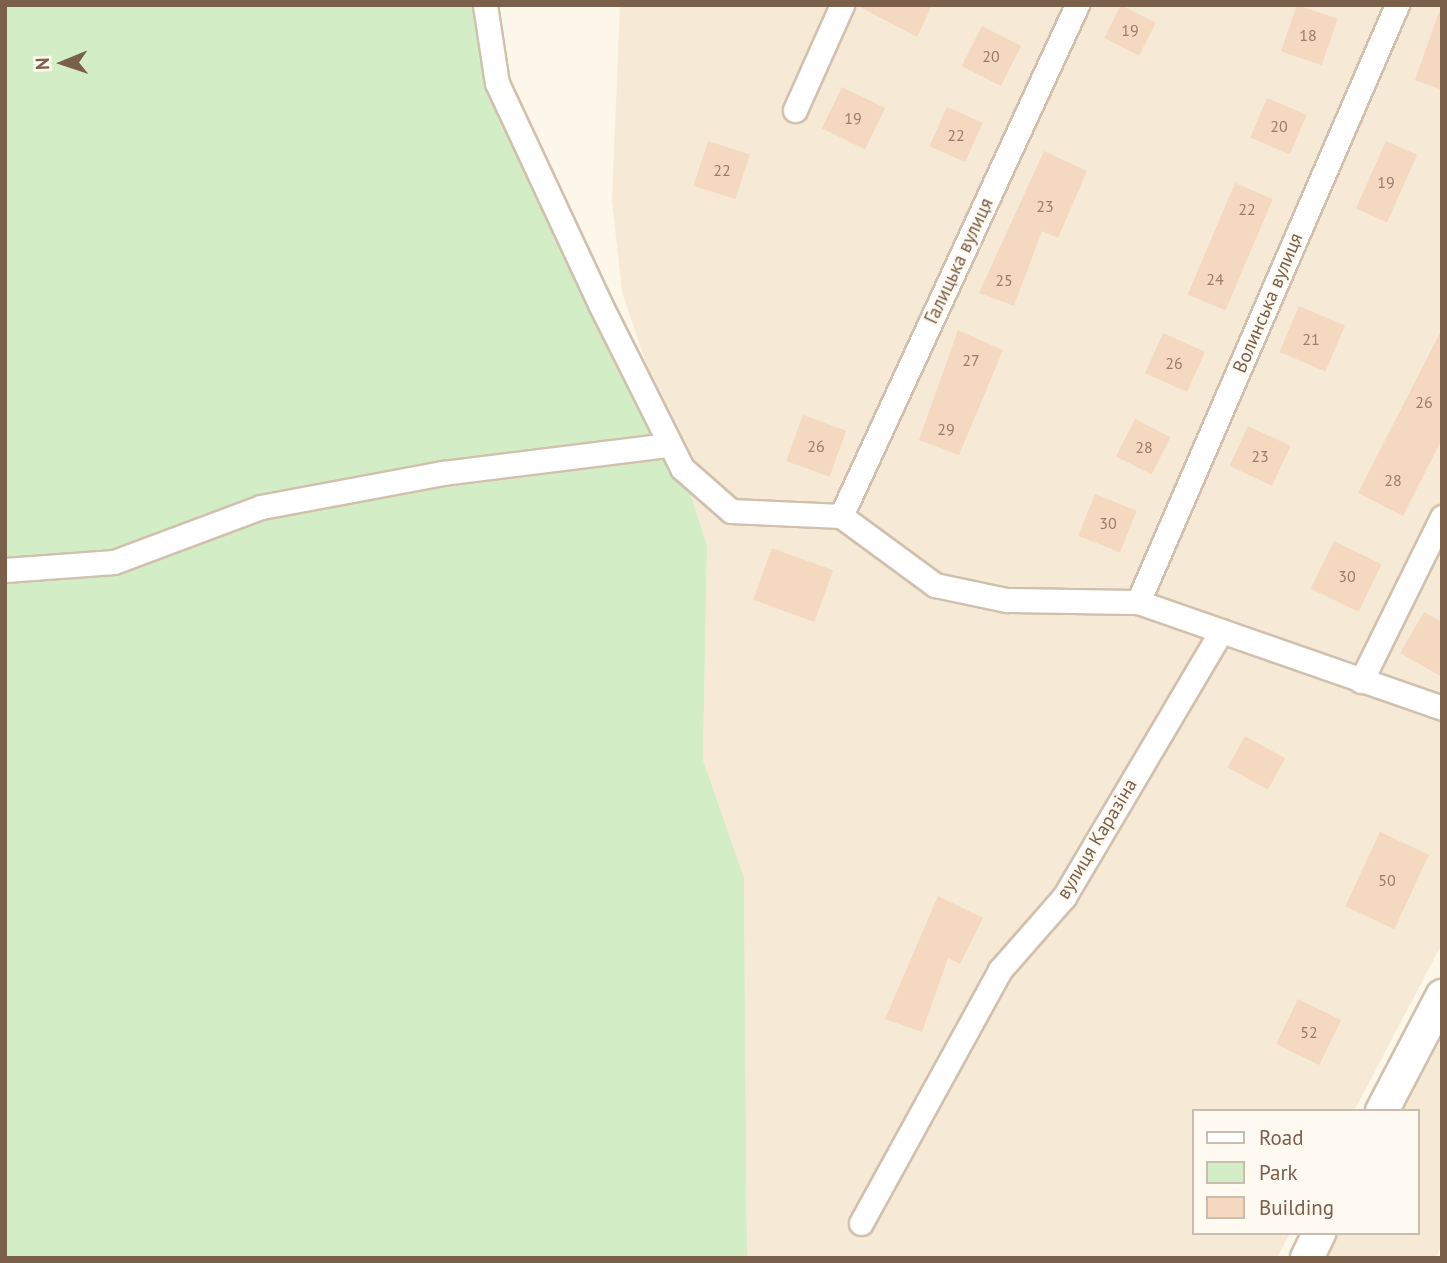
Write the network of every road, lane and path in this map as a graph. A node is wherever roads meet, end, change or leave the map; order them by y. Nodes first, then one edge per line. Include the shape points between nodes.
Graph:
1 (485, 5) edge
2 (842, 5) edge
3 (1077, 5) edge
4 (1397, 5) edge
5 (795, 110) dead end
6 (669, 445) junction
7 (841, 516) junction
8 (1442, 517) edge
9 (5, 570) edge
10 (1138, 601) junction
11 (1221, 631) junction
12 (1361, 681) junction
13 (1442, 708) edge
14 (1442, 996) edge
15 (1383, 1109) edge
16 (860, 1223) dead end
17 (1318, 1235) edge
18 (1307, 1258) edge

1 - 6 street via 497,83
2 - 5 street
3 - 7 street, Галицька вулиця
4 - 10 street, Волинська вулиця
6 - 7 street via 682,468 730,511
6 - 9 street via 443,473 261,506 114,562
7 - 10 street via 935,585 1007,600
8 - 12 street
10 - 11 street
11 - 12 street
11 - 16 street, вулиця Каразіна via 1064,897 1000,970
12 - 13 street
14 - 15 street
17 - 18 street

